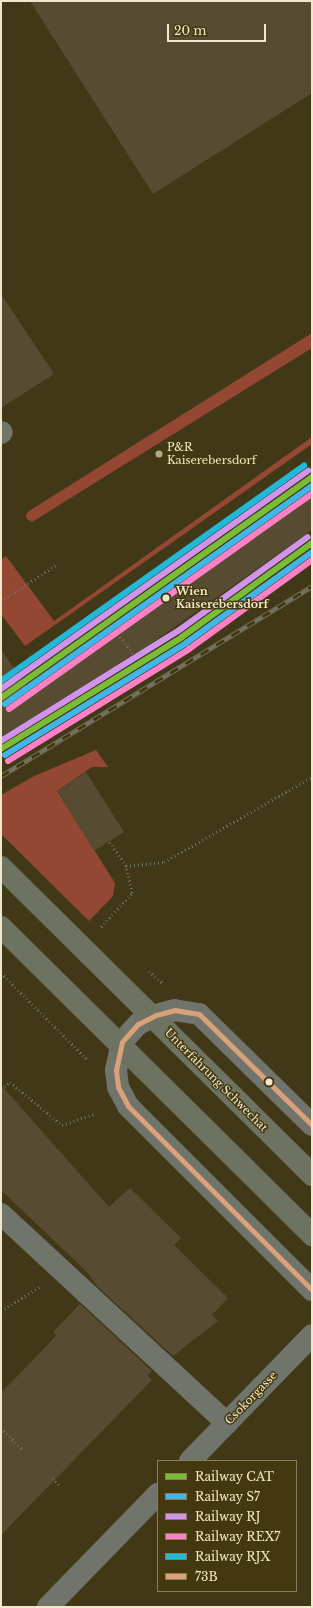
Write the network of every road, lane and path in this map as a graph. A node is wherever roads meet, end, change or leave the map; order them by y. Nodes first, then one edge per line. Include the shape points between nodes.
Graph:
1 (56, 565) dead end
2 (1, 601) edge
3 (113, 627) dead end
4 (135, 656) dead end
5 (312, 777) edge
6 (109, 842) dead end
7 (126, 866) junction
8 (1, 867) edge
9 (1, 927) edge
10 (106, 931) dead end
11 (146, 967) dead end
12 (1, 973) edge
13 (199, 1014) junction
14 (90, 1062) dead end
15 (1, 1089) edge
16 (94, 1114) dead end
17 (312, 1126) edge
18 (312, 1175) edge
19 (1, 1214) edge
20 (312, 1235) edge
21 (63, 1271) junction
22 (312, 1290) edge
23 (1, 1311) edge
24 (312, 1335) edge
25 (227, 1423) junction
26 (1, 1428) edge
27 (23, 1450) dead end
28 (191, 1460) edge
29 (53, 1478) dead end
30 (59, 1485) dead end
31 (157, 1495) edge
32 (48, 1607) edge

1 - 2 path
3 - 4 path
5 - 7 path via 164,862
6 - 7 path
7 - 10 path via 132,893 101,926
8 - 18 main road, Unterfahrung Schwechat
9 - 20 main road
11 - 13 path
12 - 14 path
13 - 17 street
13 - 22 street via 175,1010 152,1017 129,1032 118,1051 118,1087 128,1106
15 - 16 path via 10,1082 62,1125
19 - 21 street
21 - 23 path
21 - 25 street
24 - 25 street, Csokorgasse
25 - 28 street, Csokorgasse
26 - 27 path
29 - 30 path
31 - 32 street

